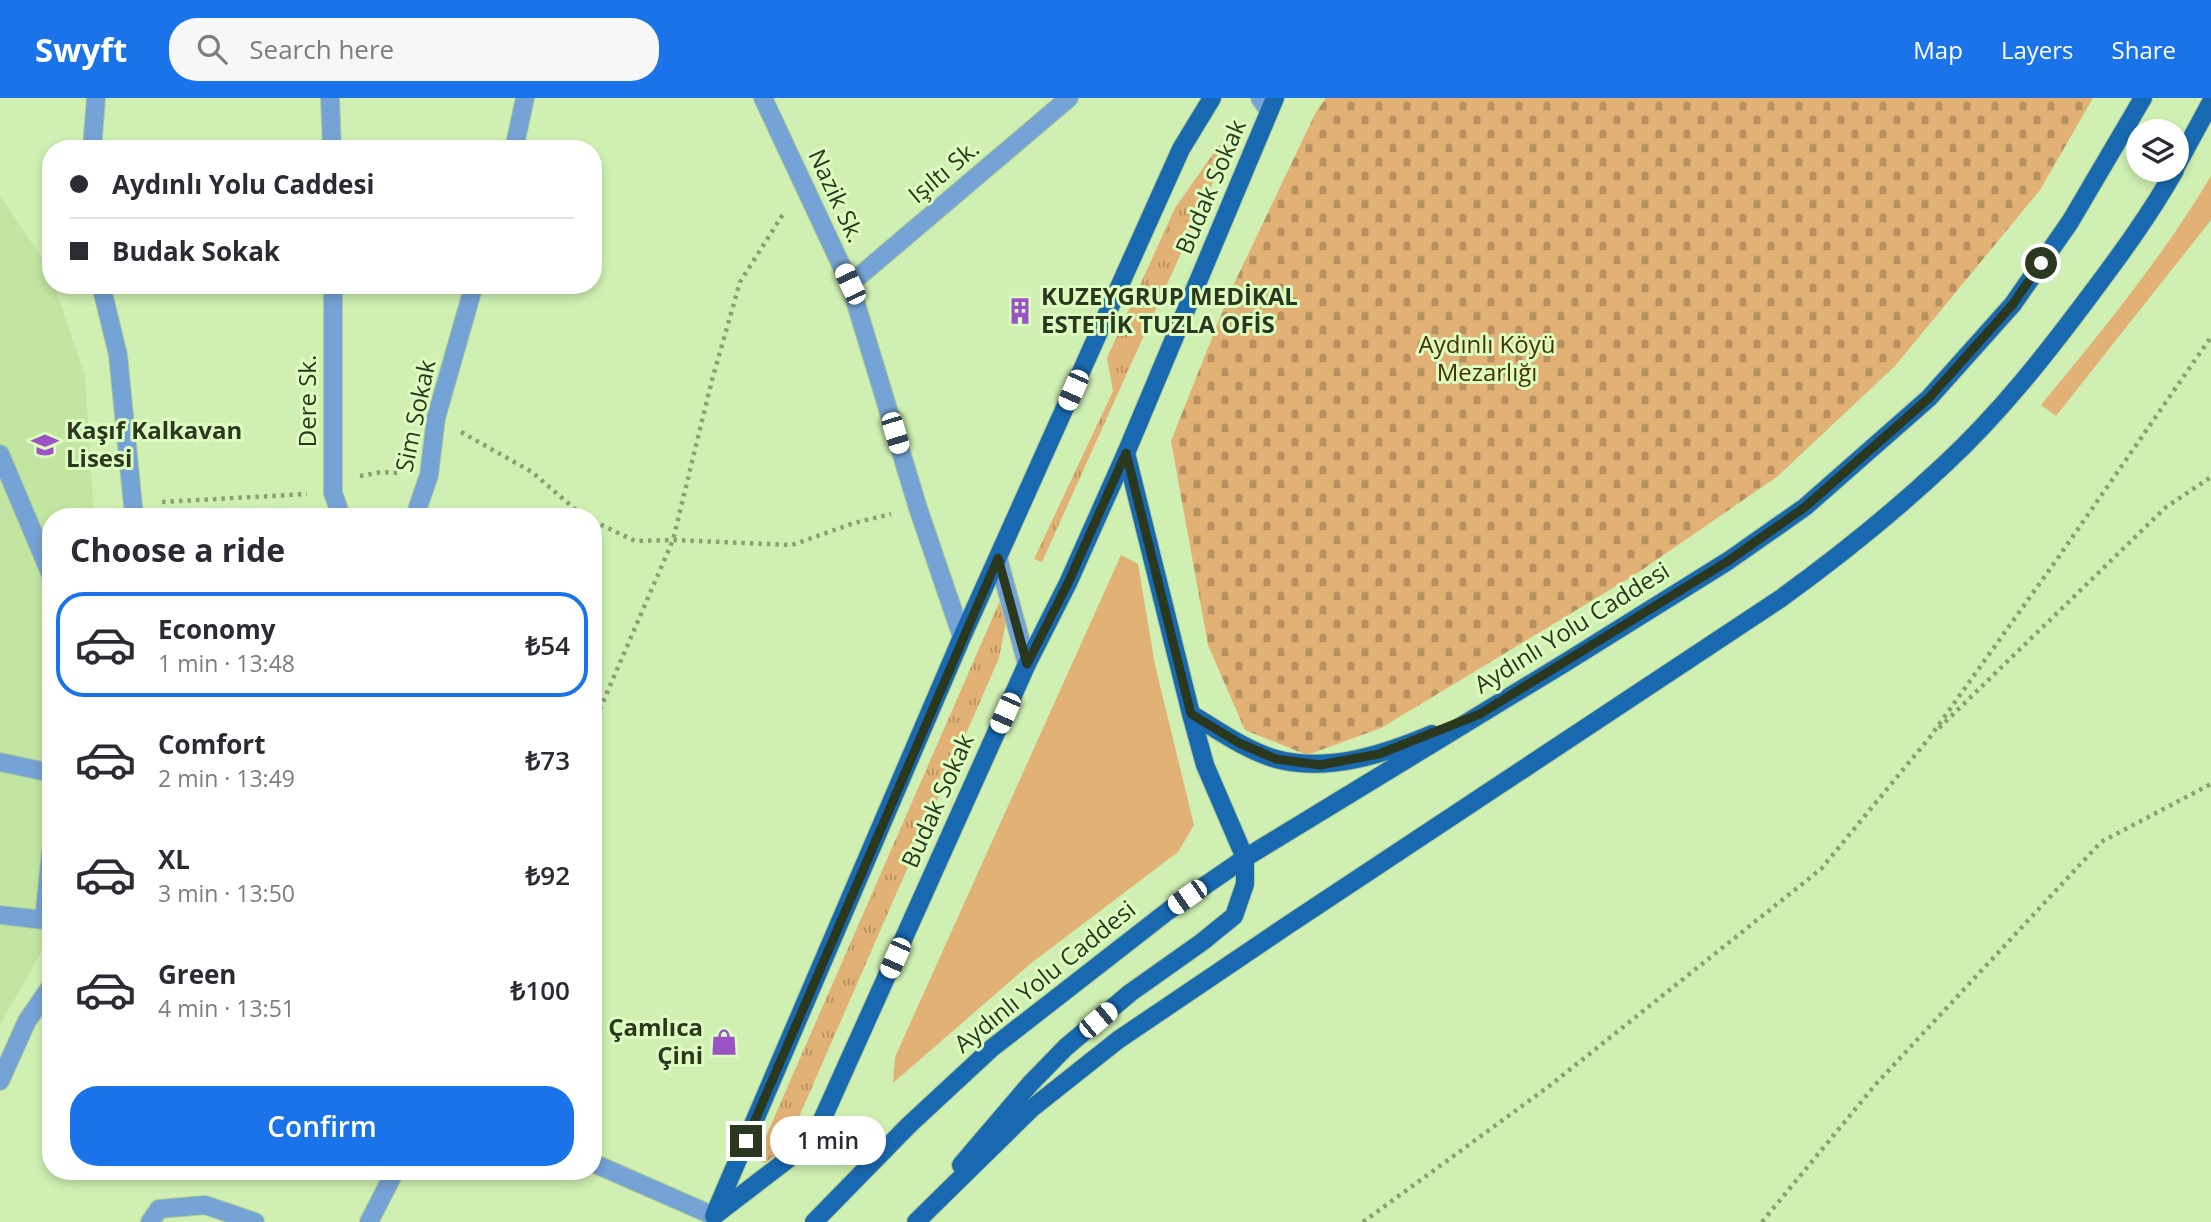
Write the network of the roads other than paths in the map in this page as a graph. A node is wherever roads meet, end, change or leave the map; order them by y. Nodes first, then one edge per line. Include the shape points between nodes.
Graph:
1 (96, 98) edge
2 (330, 98) edge
3 (525, 98) edge
4 (763, 98) edge
5 (1069, 98) edge
6 (1212, 98) edge
7 (2143, 98) edge
8 (1268, 102) edge
9 (2211, 102) edge
10 (93, 140) edge
11 (331, 140) edge
12 (516, 140) edge
13 (2189, 143) edge
14 (2167, 182) edge
15 (850, 284) junction
16 (103, 294) edge
17 (333, 294) edge
18 (471, 294) edge
19 (1126, 453) junction
20 (0, 454) edge
21 (133, 508) edge
22 (338, 508) edge
23 (418, 508) edge
24 (42, 554) edge
25 (998, 558) junction
26 (962, 637) junction
27 (1027, 664) junction
28 (1191, 714) junction
29 (1480, 714) junction
30 (0, 762) edge
31 (42, 771) edge
32 (1245, 858) junction
33 (0, 915) edge
34 (42, 920) edge
35 (42, 999) edge
36 (0, 1081) edge
37 (602, 1167) edge
38 (390, 1180) edge
39 (713, 1219) edge
40 (918, 1220) edge
41 (150, 1222) edge
42 (255, 1222) edge
43 (369, 1222) edge
44 (814, 1222) edge

1 - 10 street
2 - 11 street
3 - 12 street
4 - 15 street, Nazik Sk.
5 - 15 street, Işıltı Sk.
6 - 25 main road, Budak Sokak via 1181,149
7 - 29 main road, Aydınlı Yolu Caddesi via 2070,222 2013,304 1929,398 1805,507 1728,561
8 - 19 main road, Budak Sokak
9 - 13 main road
14 - 40 main road via 2122,252 2004,402 1947,462 1856,544 1780,600 1118,1041 1031,1110
15 - 26 street, Nazik Sk.
16 - 21 street via 118,355
17 - 22 street, Dere Sk. via 333,493
18 - 23 street, Sim Sokak via 436,418 429,475
19 - 27 main road, Budak Sokak
19 - 28 main road
20 - 24 street
25 - 26 main road, Budak Sokak
25 - 27 street
26 - 39 main road, Budak Sokak
27 - 39 main road, Budak Sokak via 818,1129 796,1153
28 - 29 main road via 1276,759 1320,765 1379,754
28 - 32 main road via 1205,765
29 - 32 main road, Aydınlı Yolu Caddesi
30 - 31 street
32 - 40 main road via 1244,884 1234,916 1066,1047 981,1139
32 - 44 main road, Aydınlı Yolu Caddesi via 1168,911 992,1048
33 - 34 street
35 - 36 street
37 - 39 street
38 - 43 street
41 - 42 street via 159,1209 205,1205

